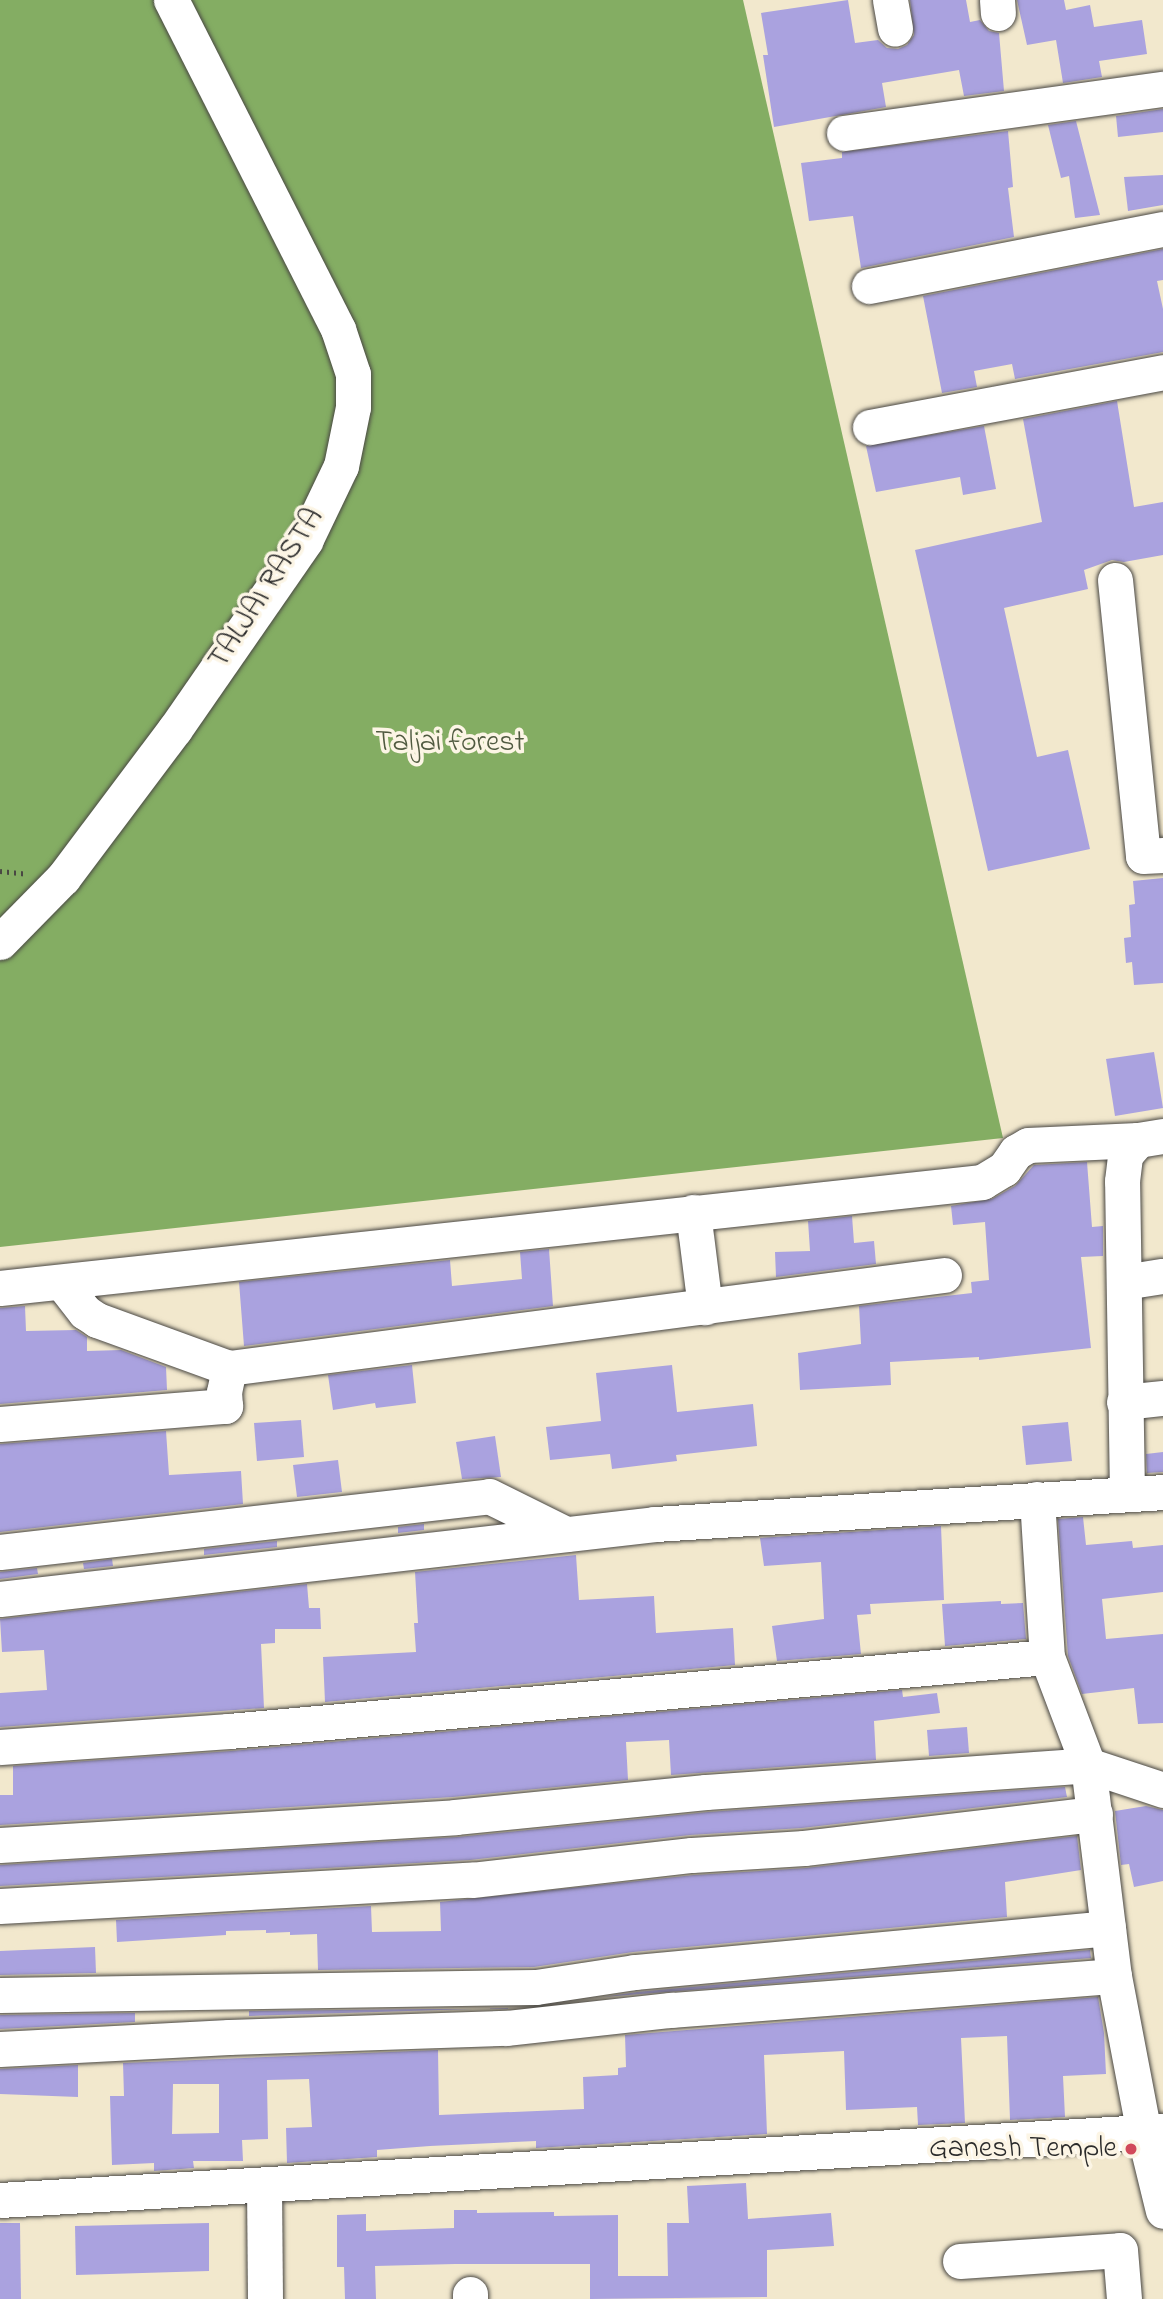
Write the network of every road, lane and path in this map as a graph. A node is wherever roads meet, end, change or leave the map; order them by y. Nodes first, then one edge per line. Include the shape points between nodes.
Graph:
1 (171, 0) edge
2 (1163, 89) edge
3 (844, 133) dead end
4 (1163, 229) edge
5 (869, 286) dead end
6 (1163, 372) edge
7 (870, 426) dead end
8 (1115, 580) dead end
9 (1163, 855) edge
10 (0, 942) edge
11 (1150, 1138) edge
12 (693, 1212) junction
13 (944, 1275) dead end
14 (1163, 1276) edge
15 (1124, 1282) junction
16 (63, 1284) junction
17 (0, 1288) edge
18 (705, 1307) junction
19 (229, 1368) junction
20 (1163, 1398) edge
21 (1124, 1402) junction
22 (0, 1424) edge
23 (1163, 1492) edge
24 (1127, 1494) junction
25 (1037, 1499) junction
26 (566, 1534) junction
27 (0, 1552) edge
28 (0, 1599) edge
29 (1047, 1657) junction
30 (0, 1747) edge
31 (1088, 1765) junction
32 (1163, 1790) edge
33 (1095, 1814) junction
34 (0, 1845) edge
35 (0, 1906) edge
36 (1108, 1928) junction
37 (1114, 1976) junction
38 (0, 1995) edge
39 (0, 2049) edge
40 (1153, 2132) edge
41 (264, 2185) junction
42 (0, 2200) edge
43 (1163, 2211) edge
44 (960, 2261) dead end
45 (265, 2299) edge
46 (1124, 2299) edge

1 - 10 street, TALJAI RASTA via 338,329 353,374 353,407 341,466 305,541 175,729 63,878
2 - 3 street
4 - 5 street
6 - 7 street
8 - 9 street via 1143,856
11 - 12 street via 1028,1145 1016,1152 1004,1170 982,1182
11 - 15 street via 1125,1155
12 - 16 street
12 - 18 street
13 - 18 street
14 - 15 street
15 - 21 street
16 - 17 street
16 - 19 street via 97,1320
18 - 19 street
19 - 22 street via 225,1406
20 - 21 street
21 - 24 street
23 - 24 street
24 - 25 street
25 - 26 street
25 - 29 street
26 - 27 street via 489,1496
26 - 28 street
29 - 30 street via 229,1731
29 - 31 street
31 - 32 street
31 - 33 street
31 - 34 street via 706,1792 455,1817
33 - 35 street via 472,1880
33 - 36 street
36 - 37 street
36 - 38 street via 635,1972 536,1987
37 - 39 street via 685,2009 507,2028
37 - 40 street
40 - 41 street
40 - 43 street
41 - 42 street
41 - 45 street
44 - 46 street via 1120,2250

